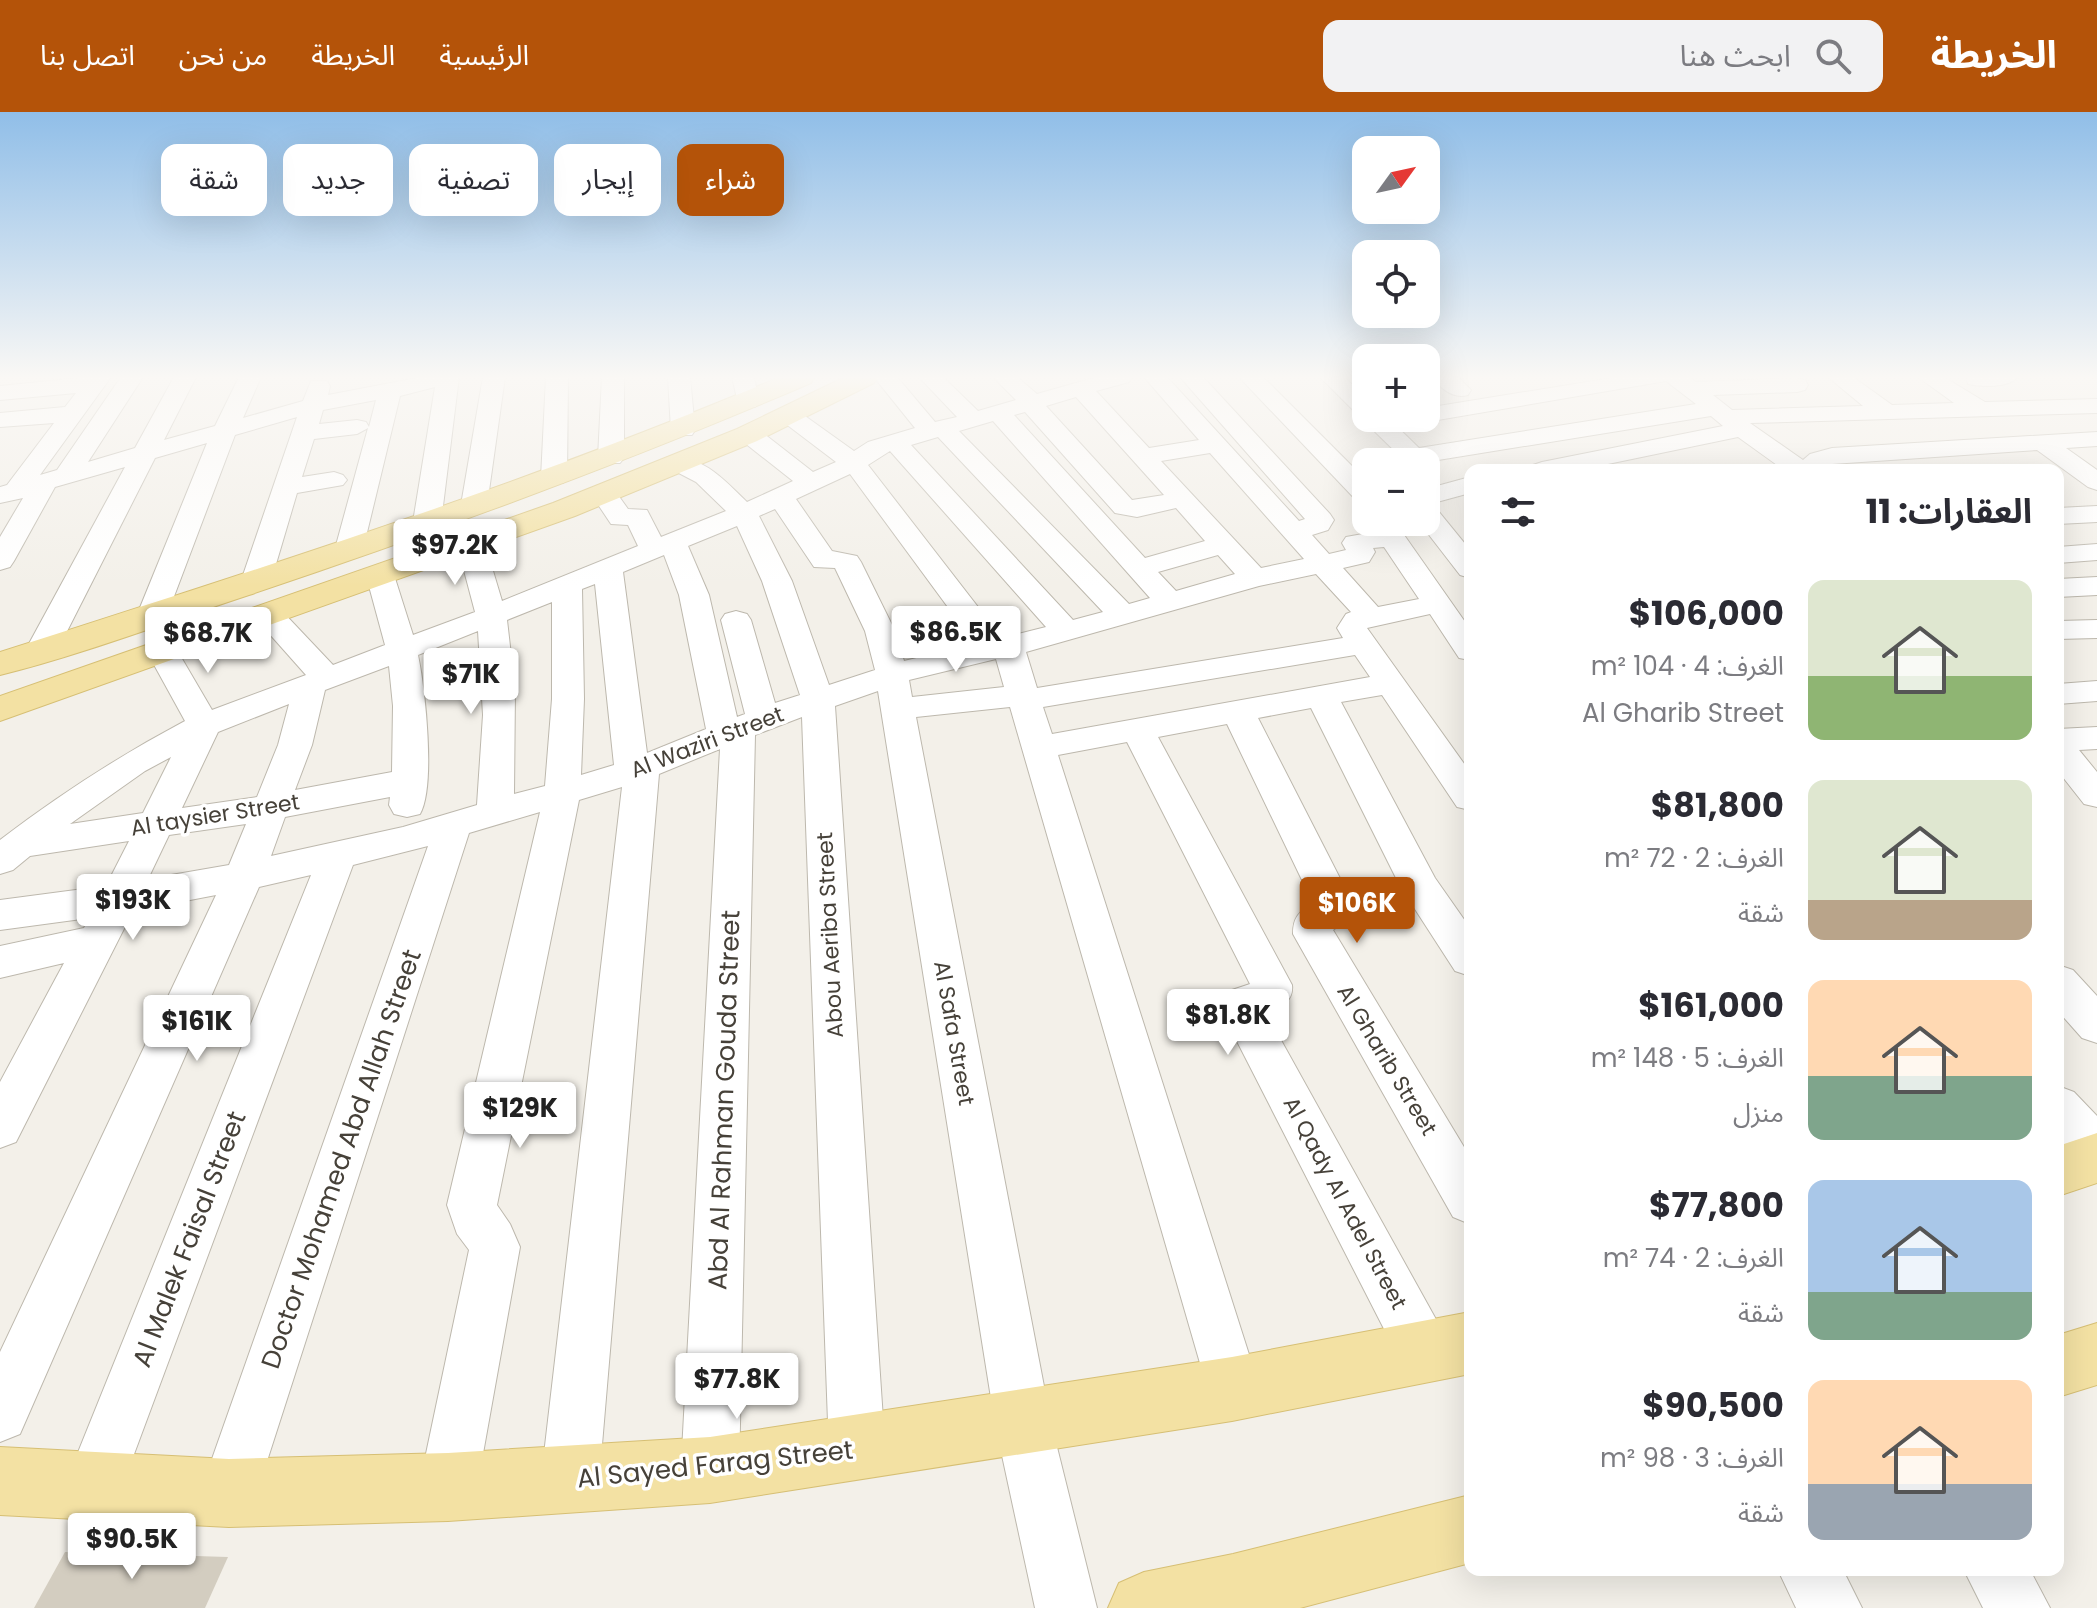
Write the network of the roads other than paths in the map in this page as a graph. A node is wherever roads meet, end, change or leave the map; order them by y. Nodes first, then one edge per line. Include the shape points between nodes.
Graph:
1 (48, 447) edge
2 (80, 447) edge
3 (146, 447) edge
4 (173, 447) edge
5 (218, 447) edge
6 (299, 447) edge
7 (369, 447) edge
8 (435, 447) edge
9 (483, 447) edge
10 (555, 447) edge
11 (611, 447) edge
12 (682, 447) junction
13 (755, 447) edge
14 (842, 447) edge
15 (880, 447) edge
16 (899, 447) edge
17 (954, 447) edge
18 (1018, 447) edge
19 (1071, 447) edge
20 (1150, 447) edge
21 (1203, 447) edge
22 (1216, 447) edge
23 (1254, 447) edge
24 (1284, 447) edge
25 (1325, 447) edge
26 (1332, 447) edge
27 (1578, 447) edge
28 (1625, 447) edge
29 (1766, 447) joint
30 (1981, 447) edge
31 (2046, 447) edge
32 (1156, 455) junction
33 (141, 456) junction
34 (41, 457) junction
35 (611, 458) junction
36 (14, 459) dead end
37 (1298, 462) dead end
38 (854, 463) junction
39 (1489, 464) edge
40 (1563, 464) edge
41 (1652, 464) edge
42 (1793, 464) edge
43 (1812, 464) edge
44 (2058, 464) edge
45 (1352, 469) edge
46 (1464, 469) edge
47 (1352, 472) edge
48 (2064, 472) edge
49 (1440, 473) edge
50 (2096, 474) edge
51 (554, 478) junction
52 (334, 480) dead end
53 (54, 481) junction
54 (286, 487) junction
55 (8, 494) edge
56 (604, 494) junction
57 (779, 498) junction
58 (1182, 499) junction
59 (474, 505) junction
60 (2097, 514) edge
61 (2064, 516) edge
62 (434, 520) junction
63 (1440, 531) edge
64 (1293, 532) junction
65 (1371, 536) edge
66 (1391, 536) edge
67 (468, 545) junction
68 (1224, 545) junction
69 (663, 546) junction
70 (349, 549) junction
71 (2097, 552) edge
72 (2064, 555) edge
73 (0, 561) edge
74 (1464, 561) edge
75 (1323, 563) junction
76 (608, 568) junction
77 (1140, 568) junction
78 (380, 575) junction
79 (1254, 578) junction
80 (256, 581) junction
81 (567, 585) junction
82 (2097, 586) edge
83 (2064, 588) edge
84 (1169, 601) junction
85 (1437, 604) junction
86 (1122, 614) junction
87 (152, 615) junction
88 (269, 615) junction
89 (491, 616) junction
90 (736, 620) dead end
91 (2097, 629) edge
92 (1367, 630) junction
93 (2064, 630) edge
94 (1066, 631) junction
95 (1464, 642) edge
96 (1001, 647) junction
97 (41, 651) junction
98 (402, 651) junction
99 (163, 652) junction
100 (0, 664) edge
101 (319, 682) junction
102 (1391, 683) junction
103 (2097, 691) edge
104 (894, 692) junction
105 (2064, 694) edge
106 (1321, 696) junction
107 (1023, 698) junction
108 (818, 700) junction
109 (0, 709) edge
110 (1238, 711) junction
111 (204, 725) junction
112 (742, 728) junction
113 (1138, 730) junction
114 (2097, 738) edge
115 (2064, 740) edge
116 (1038, 748) junction
117 (2064, 757) edge
118 (1457, 758) edge
119 (637, 770) junction
120 (1464, 780) edge
121 (409, 781) junction
122 (2086, 789) edge
123 (562, 794) junction
124 (273, 807) junction
125 (474, 820) junction
126 (157, 824) junction
127 (403, 840) junction
128 (10, 852) edge
129 (337, 857) junction
130 (244, 876) junction
131 (1420, 886) junction
132 (119, 899) junction
133 (1334, 908) junction
134 (0, 915) edge
135 (98, 940) junction
136 (1464, 951) edge
137 (0, 962) edge
138 (2064, 989) edge
139 (2097, 1025) edge
140 (2064, 1112) edge
141 (0, 1127) edge
142 (2097, 1148) edge
143 (2097, 1158) edge
144 (2064, 1169) edge
145 (1464, 1191) edge
146 (1447, 1347) edge
147 (1232, 1389) junction
148 (0, 1414) edge
149 (1023, 1423) junction
150 (857, 1449) junction
151 (710, 1470) junction
152 (570, 1480) junction
153 (0, 1481) edge
154 (93, 1487) junction
155 (448, 1487) junction
156 (229, 1493) junction
157 (1464, 1531) edge
158 (1812, 1576) edge
159 (1998, 1576) edge
160 (1066, 1608) edge
161 (1144, 1608) edge
162 (1831, 1608) edge
163 (2019, 1608) edge

1 - 34 street
2 - 53 street
3 - 33 street
4 - 33 street
5 - 87 street
6 - 54 street
7 - 70 street
8 - 62 street
9 - 59 street
10 - 51 street
11 - 35 street
12 - 35 main road
12 - 56 main road
12 - 57 street, Abou Aeriba Street via 705,477
13 - 57 street
14 - 38 street
15 - 38 street
16 - 94 street
17 - 86 street
18 - 77 street
19 - 58 street via 1124,507
20 - 32 street
21 - 32 street
22 - 64 street
23 - 64 street via 1320,520
24 - 37 street
25 - 47 street
26 - 45 street
27 - 39 street
28 - 40 street
29 - 41 street
29 - 42 street
30 - 43 street via 1832,456
31 - 44 street
32 - 58 street
33 - 53 street
33 - 97 street
34 - 36 street
34 - 55 street
35 - 51 main road
38 - 57 street
38 - 96 street
46 - 49 street
48 - 50 street
51 - 59 main road
52 - 54 street
53 - 55 street
53 - 73 street
54 - 80 street
56 - 67 main road
56 - 69 street via 621,518 637,516
57 - 69 street
57 - 104 street, Al Safa Street via 824,561 847,562 880,631
57 - 108 street, Abou Aeriba Street via 777,581
58 - 68 street
59 - 62 main road
60 - 61 street
62 - 67 main road
62 - 70 main road
63 - 74 street
64 - 75 street
65 - 75 street, Al Waziri Street via 1356,543 1359,556
66 - 85 street
67 - 78 main road
67 - 89 street, Doctor Mohamed Abd Allah Street
68 - 77 street
68 - 79 street
69 - 76 street
69 - 112 street via 694,595
70 - 80 main road
71 - 72 street
75 - 79 street, Al Waziri Street
75 - 92 street
76 - 81 street
76 - 119 street
77 - 84 street
78 - 88 main road
78 - 98 street
79 - 84 street, Al Waziri Street
80 - 87 main road
81 - 89 street
81 - 123 street
82 - 83 street
84 - 86 street, Al Waziri Street
85 - 92 street
85 - 95 street
86 - 94 street, Al Waziri Street
87 - 97 main road
88 - 99 main road
88 - 101 street
89 - 98 street
89 - 125 street, Doctor Mohamed Abd Allah Street via 500,738
90 - 112 street
91 - 93 street
92 - 102 street
92 - 107 street
94 - 96 street, Al Waziri Street
96 - 104 street, Al Waziri Street
96 - 107 street
97 - 100 main road
98 - 101 street
98 - 121 street
99 - 109 main road
99 - 111 street
101 - 111 street
101 - 124 street
102 - 106 street
102 - 118 street
103 - 105 street
104 - 107 street
104 - 108 street, Al Waziri Street
104 - 149 street, Al Safa Street
106 - 110 street
106 - 131 street
107 - 116 street
108 - 112 street, Al Waziri Street
108 - 150 street, Abou Aeriba Street
110 - 113 street
110 - 133 street
111 - 126 street
111 - 128 street via 133,763
112 - 119 street, Al Waziri Street
112 - 151 street, Abd Al Rahman Gouda Street
113 - 116 street
113 - 146 street, Al Qady Al Adel Street via 1271,985 1270,994 1244,1003 1244,1014
114 - 115 street
116 - 147 street
117 - 122 street
118 - 120 street
119 - 123 street, Al Waziri Street
119 - 152 street
121 - 124 street, Al taysier Street
121 - 127 street
123 - 125 street, Al Waziri Street
123 - 155 street via 472,1205 475,1220 495,1247
124 - 126 street, Al taysier Street
124 - 130 street
125 - 127 street, Al Waziri Street
125 - 156 street, Doctor Mohamed Abd Allah Street
126 - 128 street, Al taysier Street
126 - 132 street
127 - 129 street, Al Waziri Street
129 - 130 street, Al Waziri Street
129 - 154 street, Al Malek Faisal Street
130 - 132 street, Al Waziri Street
130 - 148 street
131 - 133 street
131 - 136 street
132 - 134 street, Al Waziri Street
132 - 135 street
133 - 145 street, Al Gharib Street via 1313,923 1313,934
135 - 137 street
135 - 141 street
138 - 139 street
140 - 142 street
143 - 144 main road
146 - 147 main road, Al Sayed Farag Street
147 - 149 main road, Al Sayed Farag Street
149 - 150 main road, Al Sayed Farag Street
149 - 160 street, Al Safa Street
150 - 151 main road, Al Sayed Farag Street
151 - 152 main road, Al Sayed Farag Street
152 - 155 main road, Al Sayed Farag Street
153 - 154 main road, Al Sayed Farag Street
154 - 156 main road, Al Sayed Farag Street
155 - 156 main road, Al Sayed Farag Street
157 - 161 main road
158 - 162 street
159 - 163 street

